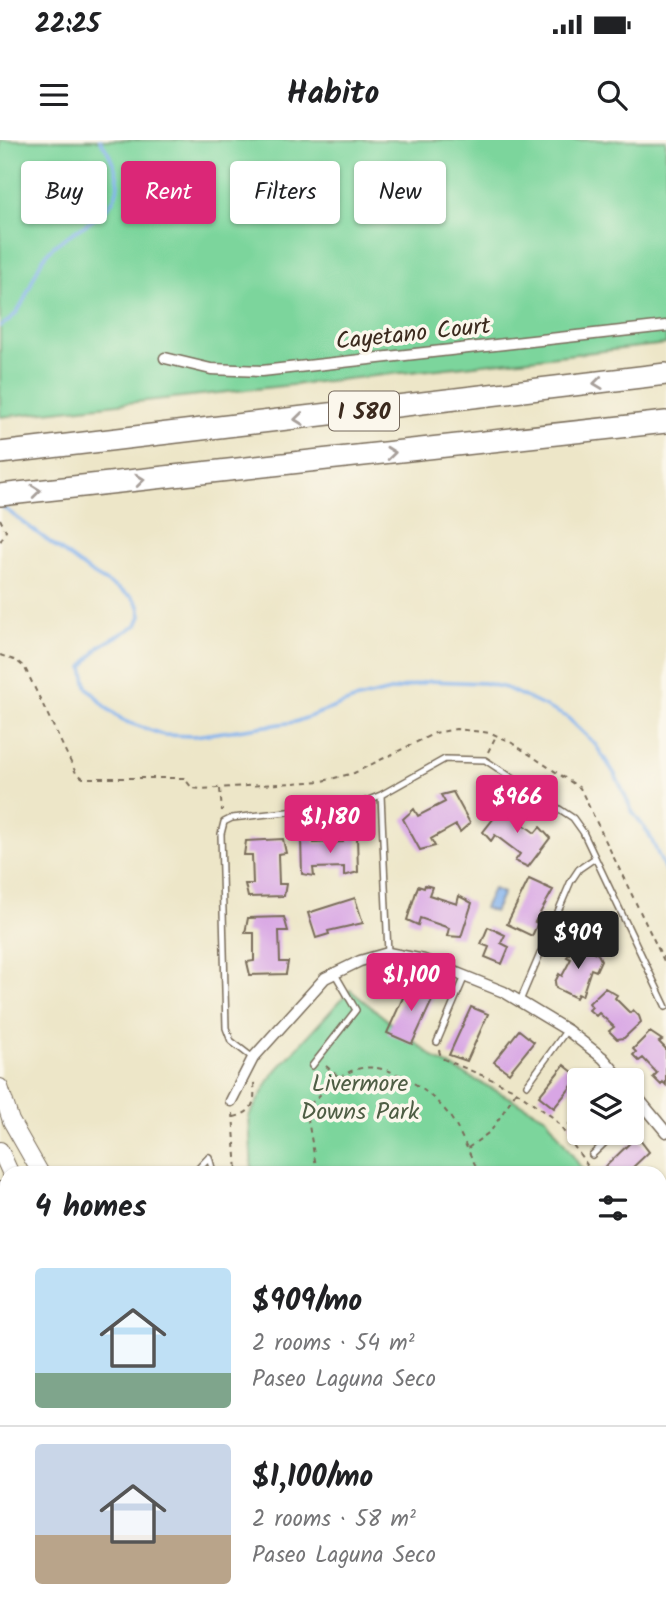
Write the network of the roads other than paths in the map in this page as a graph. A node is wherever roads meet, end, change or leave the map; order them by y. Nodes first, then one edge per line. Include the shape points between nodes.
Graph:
1 (666, 326) edge
2 (165, 358) dead end
3 (666, 374) edge
4 (666, 422) edge
5 (0, 453) edge
6 (0, 495) edge
7 (382, 795) junction
8 (595, 858) junction
9 (388, 953) junction
10 (335, 974) junction
11 (465, 976) junction
12 (520, 1001) junction
13 (666, 1007) edge
14 (567, 1030) junction
15 (437, 1042) road end
16 (253, 1058) junction
17 (312, 1066) dead end
18 (612, 1068) edge
19 (527, 1085) dead end
20 (0, 1087) edge
21 (231, 1101) road end
22 (644, 1105) edge
23 (5, 1122) edge
24 (666, 1132) edge
25 (602, 1145) edge
26 (0, 1150) edge
27 (593, 1154) dead end
28 (7, 1166) edge
29 (36, 1166) edge
30 (201, 1166) edge
31 (211, 1166) edge

1 - 2 street, Cayetano Court via 262,371 211,369
3 -> 5 highway, I 580
6 -> 4 highway, I 580
7 - 8 lane via 445,760 485,760 573,818
7 - 9 lane
7 - 16 lane via 359,804 224,822 226,1028 231,1041
8 - 12 lane via 571,881
8 - 13 lane
9 - 10 street
9 - 11 street via 424,960
10 - 16 street via 325,978
10 - 17 lane via 356,1010
11 - 12 street
11 - 15 lane
12 - 14 street
14 - 18 street
14 - 19 lane
16 - 21 street
20 - 23 main road
22 - 24 street
23 - 29 main road
25 - 27 lane
26 - 28 main road
30 - 31 lane via 209,1157

